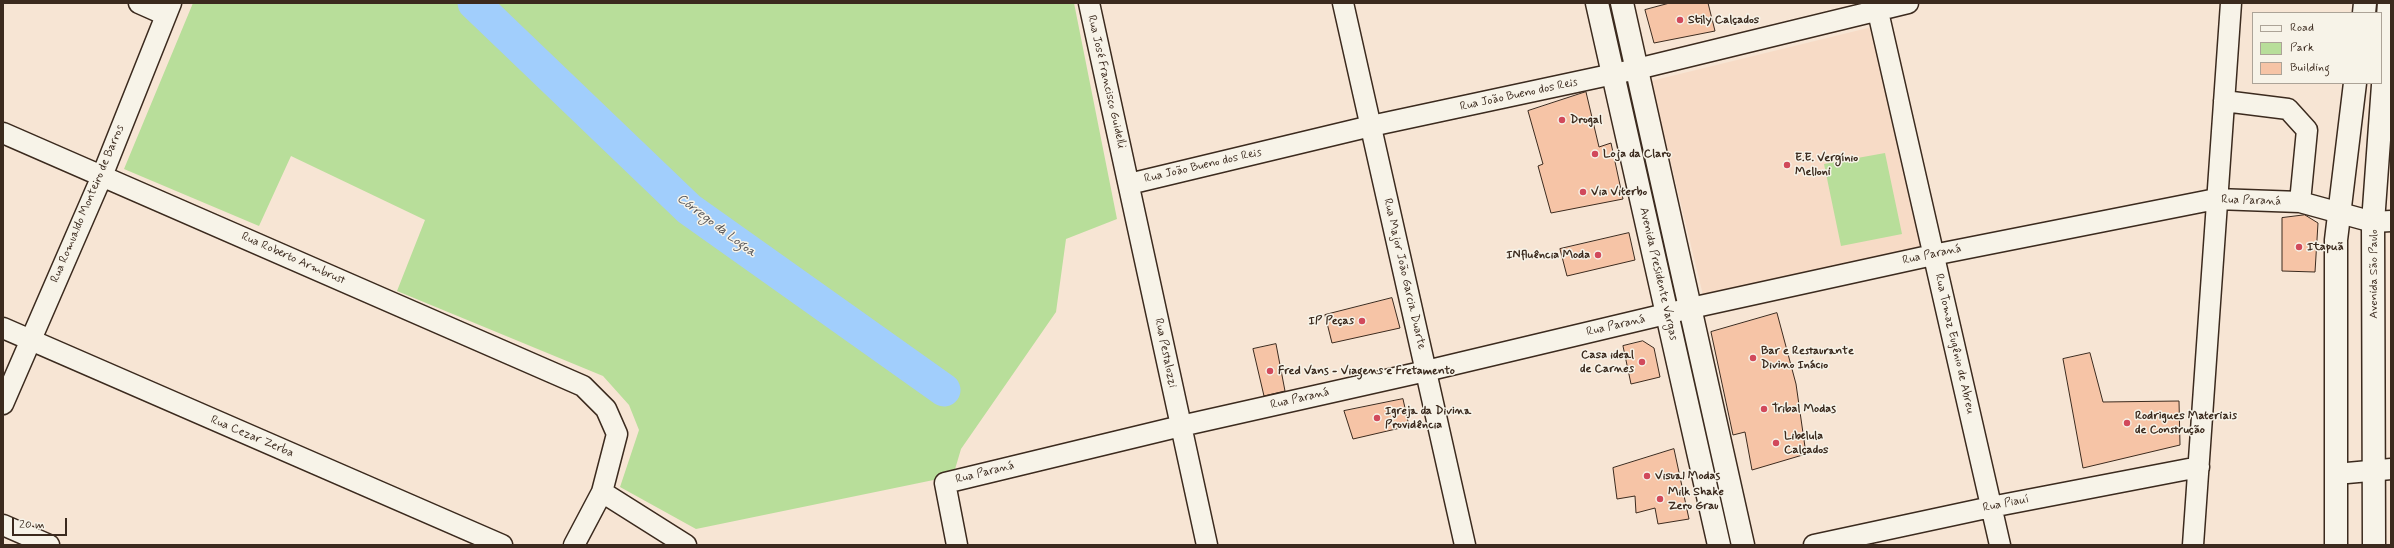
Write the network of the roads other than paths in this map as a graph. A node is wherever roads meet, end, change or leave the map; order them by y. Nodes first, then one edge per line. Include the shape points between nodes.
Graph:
1 (139, 3) edge
2 (1089, 3) edge
3 (1343, 3) edge
4 (1597, 3) edge
5 (1622, 3) edge
6 (1908, 3) edge
7 (2231, 3) edge
8 (2389, 3) edge
9 (1876, 7) edge
10 (168, 9) edge
11 (1637, 69) junction
12 (1613, 75) junction
13 (2355, 84) edge
14 (2224, 101) junction
15 (1371, 126) junction
16 (3, 133) edge
17 (1124, 161) joint
18 (102, 176) junction
19 (1129, 184) junction
20 (2216, 199) junction
21 (2300, 202) junction
22 (2338, 213) junction
23 (2382, 221) edge
24 (1933, 255) junction
25 (1691, 308) junction
26 (1667, 314) junction
27 (3, 328) edge
28 (29, 340) junction
29 (1426, 371) junction
30 (3, 404) edge
31 (1181, 426) junction
32 (2199, 467) junction
33 (2382, 469) edge
34 (2336, 474) junction
35 (602, 492) junction
36 (1991, 507) junction
37 (3, 525) edge
38 (49, 545) edge
39 (502, 545) edge
40 (574, 545) edge
41 (686, 545) edge
42 (958, 545) edge
43 (1207, 545) edge
44 (1465, 545) edge
45 (1719, 545) edge
46 (1743, 545) edge
47 (1814, 545) edge
48 (2000, 545) edge
49 (2193, 545) edge
50 (2336, 545) edge
51 (2374, 545) edge

1 - 10 street
2 - 17 street, Rua José Francisco Guidelli
3 - 15 street, Rua Major João Garcia Duarte
4 - 12 main road, Avenida Presidente Vargas
5 - 11 main road, Avenida Presidente Vargas
6 - 9 street, Rua João Bueno dos Reis
7 - 14 street
8 - 23 main road, Avenida São Paulo
9 - 11 street, Rua João Bueno dos Reis
9 - 24 street, Rua Tomaz Eugênio de Abreu
10 - 18 street, Rua Romualdo Monteiro de Barros
11 - 12 street, Rua João Bueno dos Reis
11 - 25 main road, Avenida Presidente Vargas
12 - 15 street, Rua João Bueno dos Reis
12 - 26 main road, Avenida Presidente Vargas
13 - 22 main road
14 - 20 street
14 - 21 street via 2288,109 2307,130
15 - 19 street, Rua João Bueno dos Reis
15 - 29 street, Rua Major João Garcia Duarte
16 - 18 street, Rua Roberto Armbrust
17 - 19 street, Rua Pestalozzi
18 - 28 street, Rua Romualdo Monteiro de Barros
18 - 35 street, Rua Roberto Armbrust via 583,386 606,409 617,434
19 - 31 street, Rua Pestalozzi
20 - 21 street, Rua Paraná
20 - 24 street, Rua Paraná
20 - 32 street
21 - 22 street, Rua Paraná
22 - 23 street, Rua Paraná
22 - 34 main road
23 - 33 main road, Avenida São Paulo
24 - 25 street, Rua Paraná
24 - 36 street, Rua Tomaz Eugênio de Abreu
25 - 26 street, Rua Paraná
25 - 46 main road, Avenida Presidente Vargas
26 - 29 street, Rua Paraná
26 - 45 main road, Avenida Presidente Vargas
27 - 28 street, Rua Cezar Zerba
28 - 30 street, Rua Romualdo Monteiro de Barros
28 - 39 street, Rua Cezar Zerba
29 - 31 street, Rua Paraná
29 - 44 street, Rua Major João Garcia Duarte
31 - 42 street, Rua Paraná via 945,483
31 - 43 street, Rua Pestalozzi
32 - 36 street, Rua Piauí
32 - 49 street
33 - 34 street
33 - 51 main road, Avenida São Paulo
34 - 50 main road
35 - 40 street
35 - 41 street
36 - 47 street, Rua Piauí
36 - 48 street, Rua Tomaz Eugênio de Abreu
37 - 38 street

